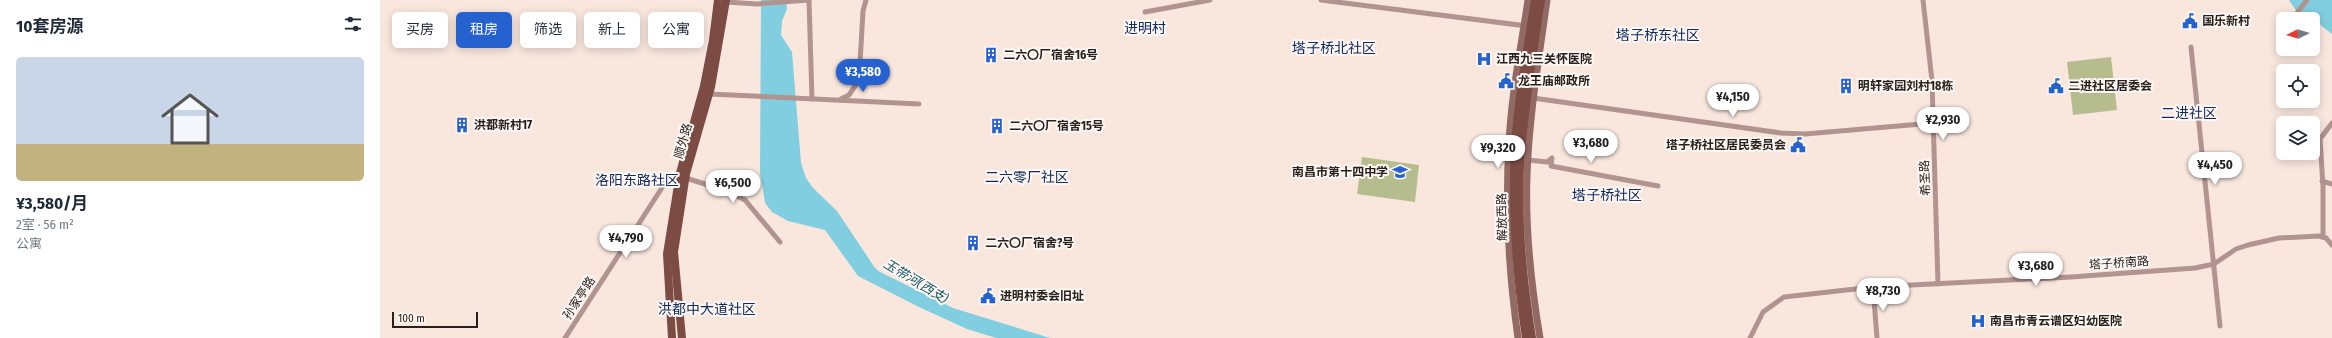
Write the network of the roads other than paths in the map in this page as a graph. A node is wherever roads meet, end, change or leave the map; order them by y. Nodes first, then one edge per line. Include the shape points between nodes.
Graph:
1 (809, 0) edge
2 (866, 0) edge
3 (1210, 0) edge
4 (1321, 0) edge
5 (1528, 0) edge
6 (1535, 0) edge
7 (1541, 0) edge
8 (1547, 0) edge
9 (1923, 0) edge
10 (2307, 0) edge
11 (723, 1) edge
12 (1145, 12) dead end
13 (2298, 12) edge
14 (1527, 26) junction
15 (2191, 47) dead end
16 (1528, 90) junction
17 (709, 94) junction
18 (1533, 98) junction
19 (810, 99) junction
20 (838, 100) junction
21 (919, 104) dead end
22 (1934, 123) junction
23 (2332, 123) edge
24 (1527, 157) junction
25 (683, 174) junction
26 (2322, 181) junction
27 (2332, 184) edge
28 (1658, 186) dead end
29 (2323, 237) junction
30 (780, 242) dead end
31 (2332, 245) edge
32 (2214, 264) junction
33 (1938, 284) junction
34 (1873, 287) junction
35 (2220, 326) dead end
36 (565, 338) edge
37 (672, 338) edge
38 (682, 338) edge
39 (1518, 338) edge
40 (1525, 338) edge
41 (1532, 338) edge
42 (1536, 338) edge
43 (1540, 338) edge
44 (1750, 338) edge
45 (1877, 338) edge

1 - 11 street via 757,4
1 - 19 street
2 - 20 street via 863,10 859,80 849,95
3 - 12 street
4 - 14 street
5 - 14 main road
6 - 14 main road, 解放西路
7 - 16 main road, 解放西路
8 - 18 main road
9 - 22 street, 希圣路
10 - 13 street
11 - 17 main road, 顺外路
11 - 25 main road, 顺外路
14 - 39 main road via 1509,135 1510,280
14 - 40 main road, 解放西路 via 1514,176 1516,264
15 - 32 street
16 - 24 main road
16 - 41 main road, 解放西路 via 1521,152 1520,217 1522,263
17 - 19 street
17 - 25 main road, 顺外路
18 - 22 street via 1781,133 1805,134
18 - 24 main road
19 - 20 street
20 - 21 street
22 - 33 street, 希圣路
23 - 26 street via 2320,139
24 - 28 street via 1547,162 1552,158 1551,166
24 - 42 main road via 1524,218 1529,297
24 - 43 main road via 1528,253
25 - 30 street via 689,179 745,200
25 - 36 street, 孙家亭路 via 668,180
25 - 37 main road, 顺外路 via 667,254
25 - 38 main road, 顺外路 via 674,252
26 - 27 street
26 - 29 street
29 - 31 street
29 - 32 street, 塔子桥南路 via 2263,241 2236,249
32 - 33 street, 塔子桥南路 via 2196,268
32 - 35 street
33 - 34 street, 塔子桥南路
34 - 44 street, 塔子桥南路 via 1784,297 1763,312
34 - 45 street

